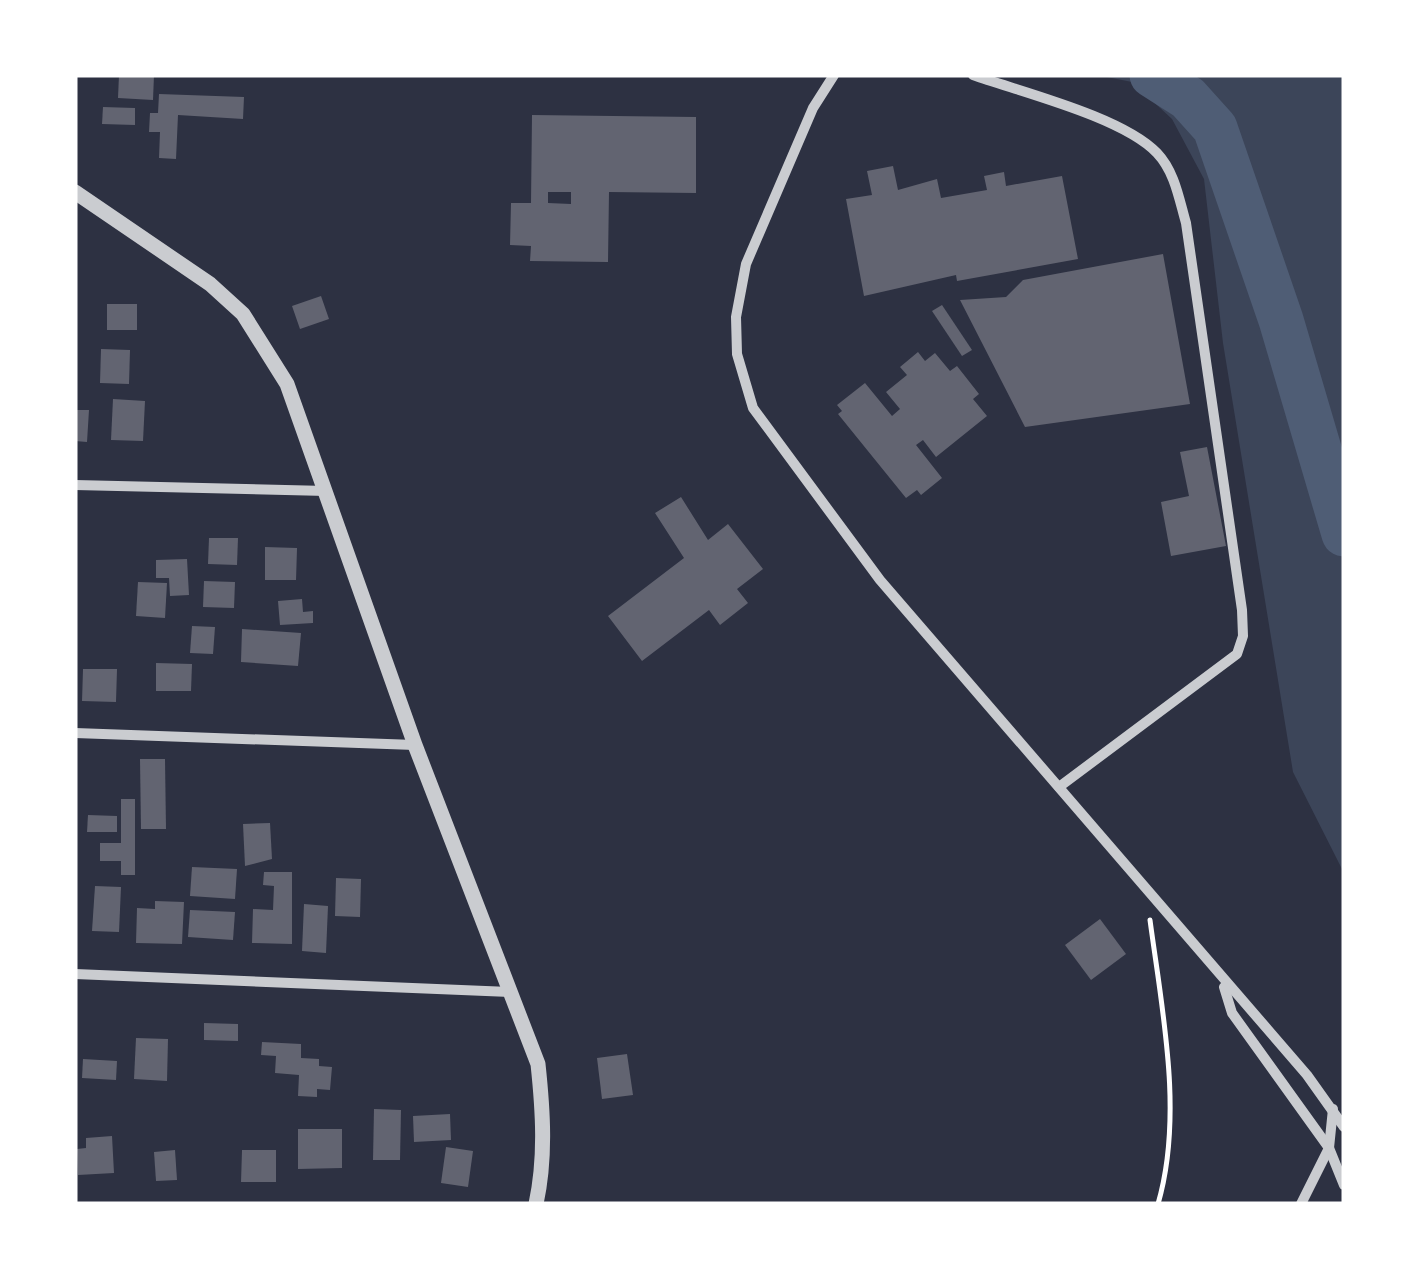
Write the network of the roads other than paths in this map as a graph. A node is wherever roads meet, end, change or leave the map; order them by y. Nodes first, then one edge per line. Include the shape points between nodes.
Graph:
1 (834, 75) edge
2 (973, 75) edge
3 (75, 192) edge
4 (75, 485) edge
5 (327, 491) junction
6 (75, 733) edge
7 (416, 744) junction
8 (1059, 787) junction
9 (75, 974) edge
10 (1222, 982) junction
11 (512, 992) junction
12 (1333, 1110) junction
13 (1344, 1127) edge
14 (1329, 1148) junction
15 (1344, 1185) edge
16 (536, 1204) edge
17 (1301, 1204) edge

1 - 8 street via 813,108 746,264 736,317 741,378 765,427 880,580
2 - 8 street via 1124,128 1156,152 1173,176 1186,223 1242,610 1237,654
3 - 5 street via 160,246 243,314 287,384
4 - 5 street
5 - 7 street
6 - 7 street
7 - 11 street
8 - 10 street
9 - 11 street
10 - 12 street
10 - 14 street via 1232,1014
11 - 16 street via 538,1064
12 - 13 street
12 - 14 street
14 - 15 street
14 - 17 street

